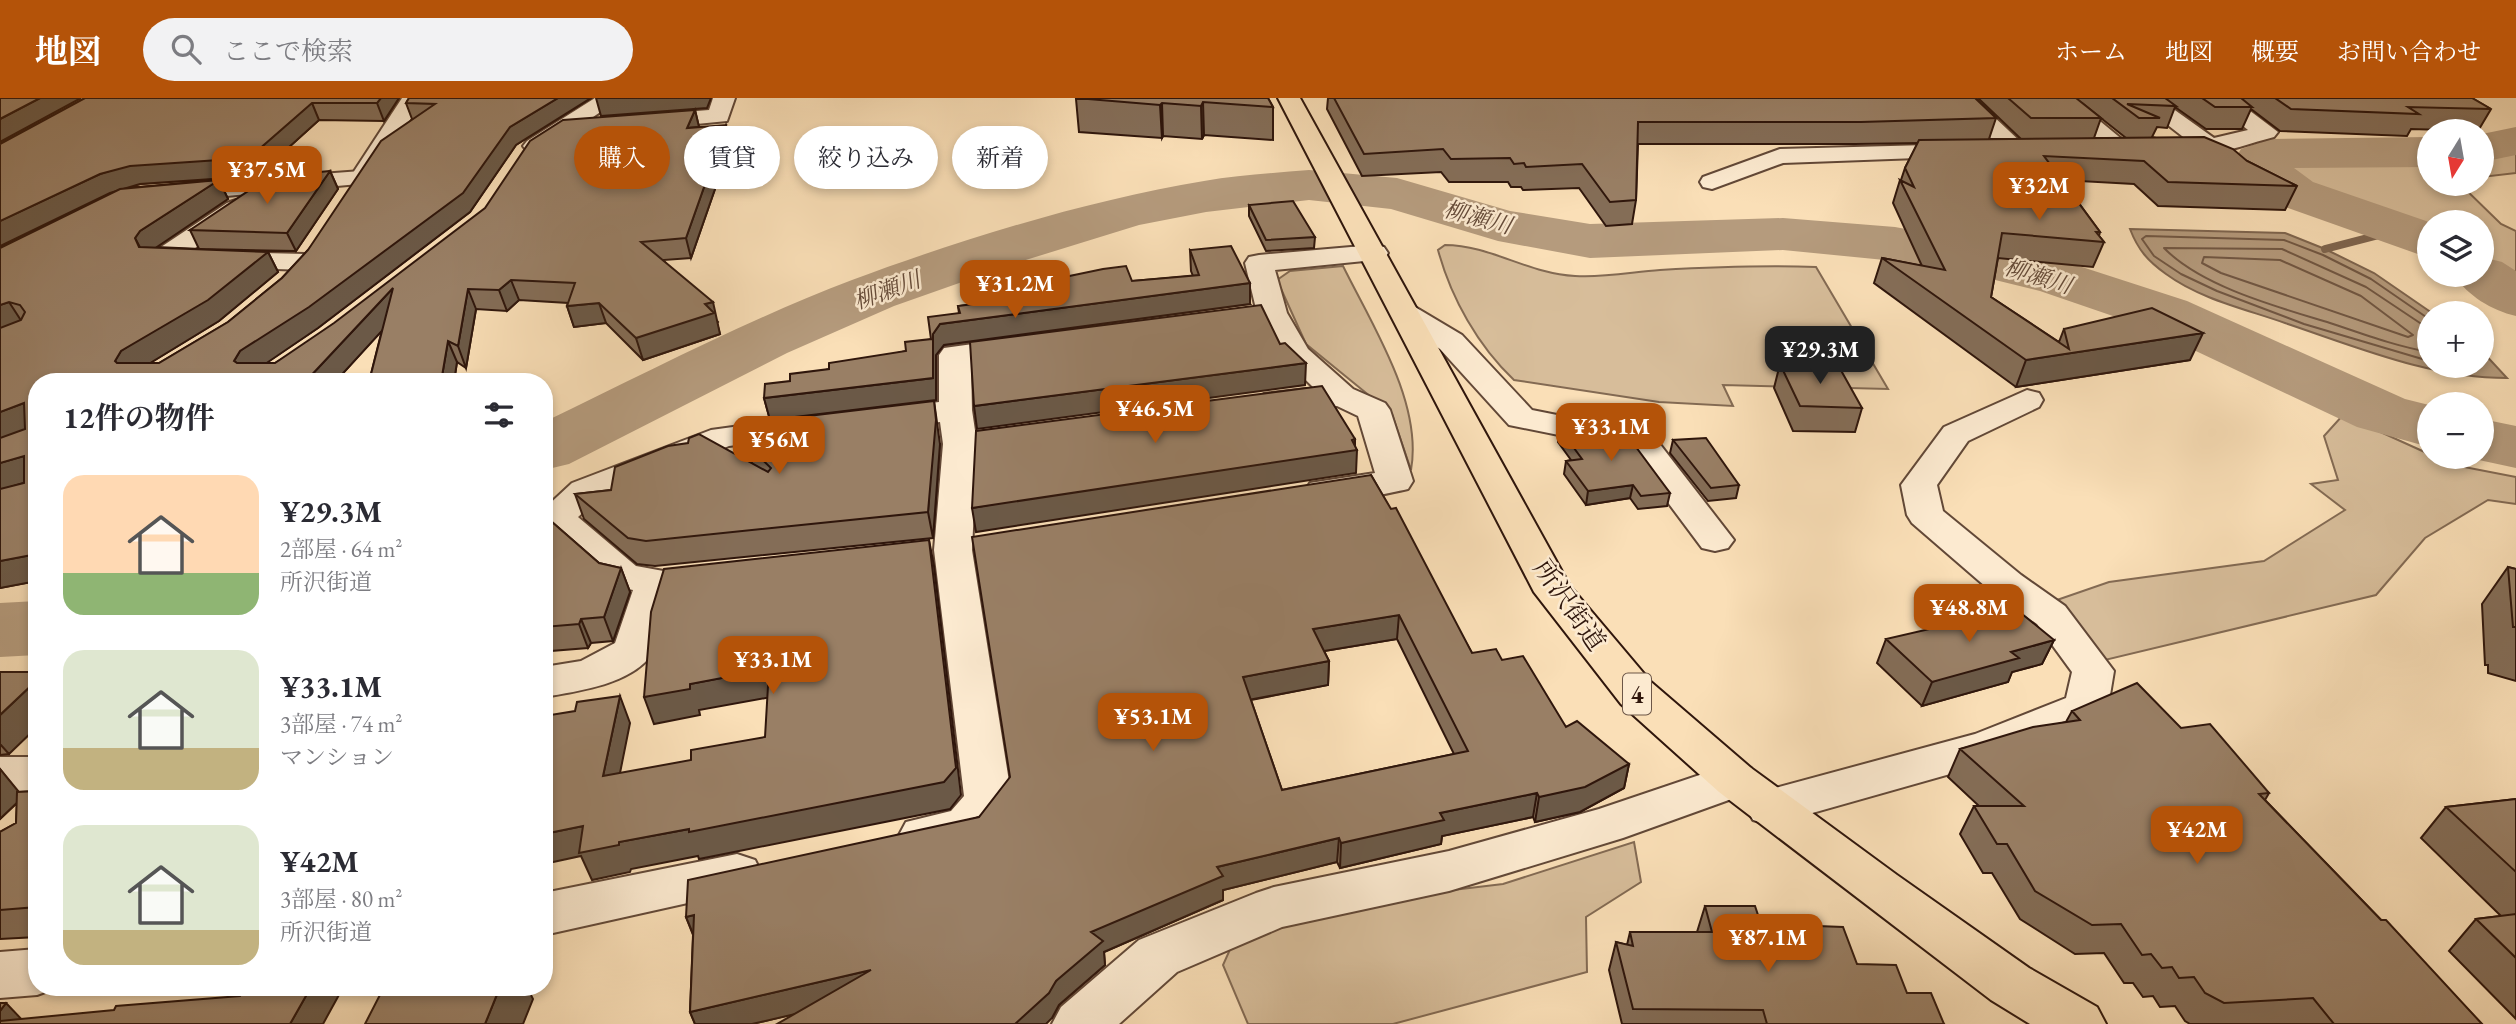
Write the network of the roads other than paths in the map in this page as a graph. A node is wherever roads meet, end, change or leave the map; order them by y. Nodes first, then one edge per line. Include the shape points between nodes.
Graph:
1 (412, 98) edge
2 (724, 98) edge
3 (1289, 98) edge
4 (1961, 98) edge
5 (2058, 98) edge
6 (2144, 98) edge
7 (2219, 98) edge
8 (618, 115) edge
9 (2209, 145) junction
10 (2016, 150) junction
11 (2043, 150) edge
12 (2083, 150) edge
13 (2123, 150) junction
14 (517, 163) edge
15 (362, 178) junction
16 (1712, 182) dead end
17 (268, 186) junction
18 (153, 194) edge
19 (340, 209) edge
20 (1366, 237) junction
21 (287, 286) edge
22 (1405, 313) junction
23 (1052, 342) edge
24 (1341, 396) junction
25 (2027, 400) dead end
26 (1247, 405) edge
27 (968, 431) junction
28 (1286, 496) edge
29 (553, 518) edge
30 (553, 523) edge
31 (1715, 540) dead end
32 (553, 680) edge
33 (0, 774) edge
34 (28, 774) edge
35 (1752, 793) junction
36 (886, 843) edge
37 (779, 865) edge
38 (553, 912) edge
39 (28, 973) edge
40 (0, 975) edge
41 (1080, 1024) edge
42 (2078, 1024) edge

1 - 15 street
2 - 8 street via 719,117
3 - 20 main road, 所沢街道 / 4
4 - 10 street
5 - 13 street
6 - 9 street
7 - 9 street via 2266,132
8 - 14 street via 563,128 525,152
9 - 13 street via 2193,150
10 - 11 street
10 - 16 street via 1780,156
12 - 13 street
15 - 17 street
15 - 19 street
17 - 18 street
17 - 21 street via 162,259 312,252
20 - 22 main road, 所沢街道 / 4
20 - 24 street via 1259,263 1258,314
22 - 31 street via 1451,342 1521,418 1640,441
22 - 35 main road, 所沢街道 / 4 via 1554,592 1636,693
23 - 27 street via 955,355
24 - 26 street
24 - 28 street via 1373,410 1395,481
25 - 35 street via 1956,434 1919,485 1925,516 2051,615 2093,671 2086,707 1987,747
27 - 29 street via 839,424 723,437 585,491
27 - 36 street via 953,549 988,800 966,826
30 - 32 street via 624,576 669,579 633,651 591,674
33 - 34 street
35 - 41 street via 1606,825 1449,871 1274,908 1158,956
35 - 42 main road, 所沢街道 / 4 via 2010,984
37 - 38 street
39 - 40 street

